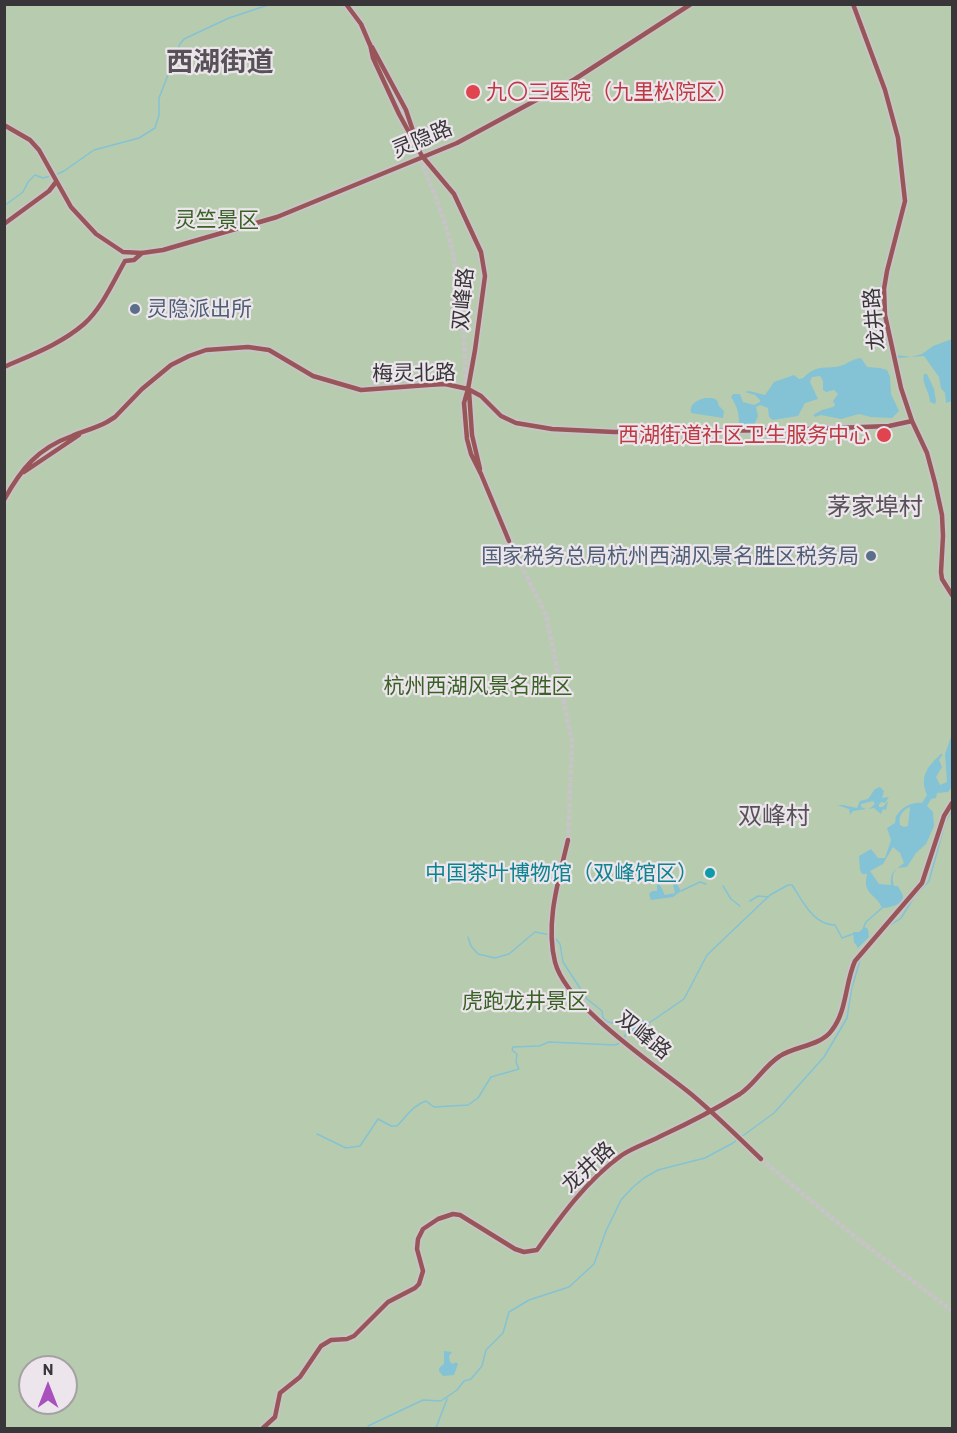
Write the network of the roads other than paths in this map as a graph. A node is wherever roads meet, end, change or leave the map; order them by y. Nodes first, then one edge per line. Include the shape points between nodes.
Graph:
1 (346, 4) edge
2 (691, 4) edge
3 (853, 4) edge
4 (370, 44) junction
5 (397, 102) tunnel mouth
6 (4, 125) edge
7 (422, 156) junction
8 (55, 181) junction
9 (4, 224) edge
10 (123, 252) junction
11 (142, 253) junction
12 (125, 261) junction
13 (4, 367) edge
14 (468, 389) junction
15 (467, 419) tunnel mouth
16 (912, 421) junction
17 (481, 474) junction
18 (4, 500) edge
19 (509, 541) tunnel mouth
20 (952, 595) edge
21 (952, 803) edge
22 (567, 840) tunnel mouth
23 (710, 1110) junction
24 (762, 1159) tunnel mouth
25 (263, 1428) edge

1 - 4 street
2 - 7 street, 灵隐路 via 575,79 457,143
3 - 16 street, 龙井路 via 885,90 903,170 905,201 884,289 893,356
4 - 5 street
4 - 7 street, 双峰路 via 373,58
6 - 8 street via 30,140
7 - 11 street, 灵隐路 via 278,217
7 - 14 street, 双峰路 via 454,194 484,265
8 - 9 street via 49,191
8 - 10 street via 71,207 96,234
10 - 11 street
10 - 12 street
11 - 12 street
12 - 13 street via 85,324
14 - 16 street, 梅灵北路 via 501,416 516,423 552,429 783,430 889,426
14 - 17 street, 双峰路 via 464,403 467,439
14 - 18 street, 梅灵北路 via 445,384 361,390 313,376 269,350 206,350 171,365 115,417 46,447 30,461
15 - 17 street
16 - 20 street, 龙井路 via 935,483 942,514 942,579
17 - 19 street
21 - 23 street, 龙井路 via 922,883 855,961 833,1029 822,1039 778,1057 742,1093
22 - 23 street, 双峰路 via 551,935 561,977 622,1040
23 - 24 street, 双峰路
23 - 25 street, 龙井路 via 624,1154 607,1167 560,1217 537,1250 515,1249 460,1215 432,1222 417,1239 423,1271 419,1284 388,1302 354,1336 321,1346 300,1377 280,1393 275,1417

